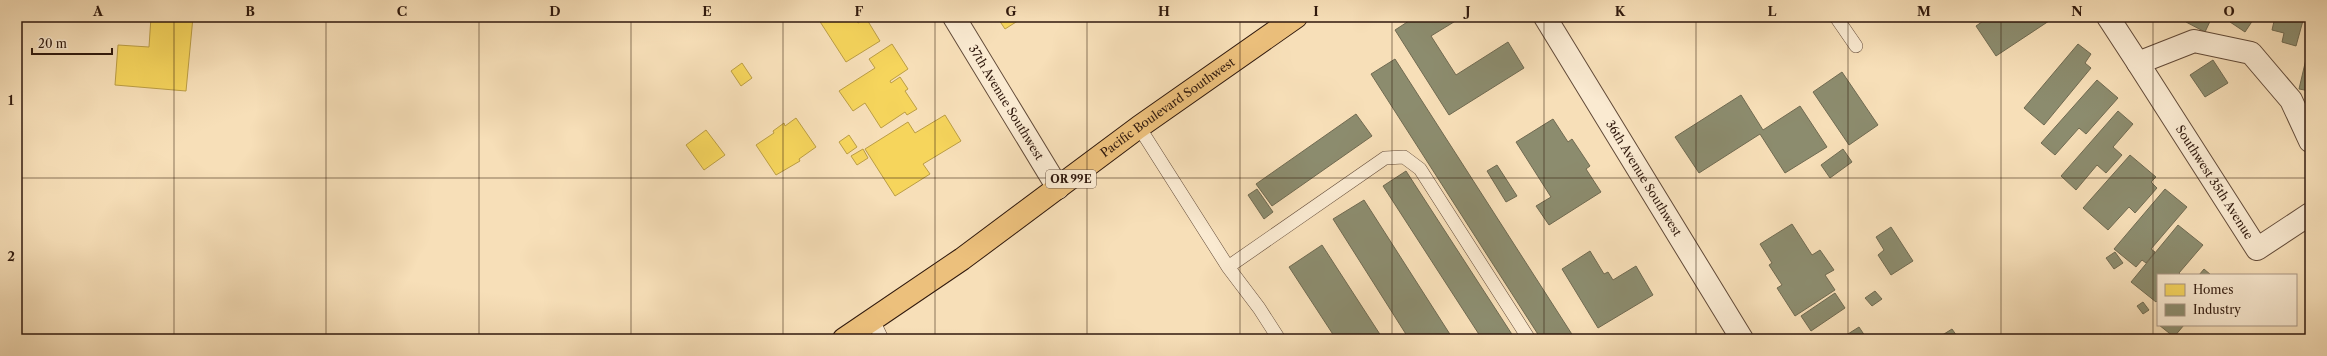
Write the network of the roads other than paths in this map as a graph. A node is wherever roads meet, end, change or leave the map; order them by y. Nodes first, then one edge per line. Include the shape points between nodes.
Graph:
1 (954, 17) edge
2 (1296, 17) edge
3 (1545, 17) edge
4 (1836, 17) edge
5 (2108, 17) edge
6 (1856, 46) dead end
7 (2138, 62) junction
8 (1139, 127) junction
9 (2310, 141) edge
10 (1058, 188) junction
11 (2310, 214) edge
12 (1228, 267) junction
13 (878, 330) edge
14 (844, 339) edge
15 (1279, 339) edge
16 (1529, 339) edge
17 (1742, 339) edge

1 - 10 street, 37th Avenue Southwest
2 - 8 main road, Pacific Boulevard Southwest / OR 99E
3 - 17 street, 36th Avenue Southwest
4 - 6 lane
5 - 7 street, Southwest 35th Avenue
7 - 9 street via 2194,41 2251,53 2291,100
7 - 11 street, Southwest 35th Avenue via 2257,250
8 - 10 main road, Pacific Boulevard Southwest / OR 99E
8 - 12 lane
10 - 13 main road, Pacific Boulevard Southwest / OR 99E
12 - 15 lane
12 - 16 lane via 1385,158 1404,156 1420,169
13 - 14 main road, Pacific Boulevard Southwest / OR 99E

